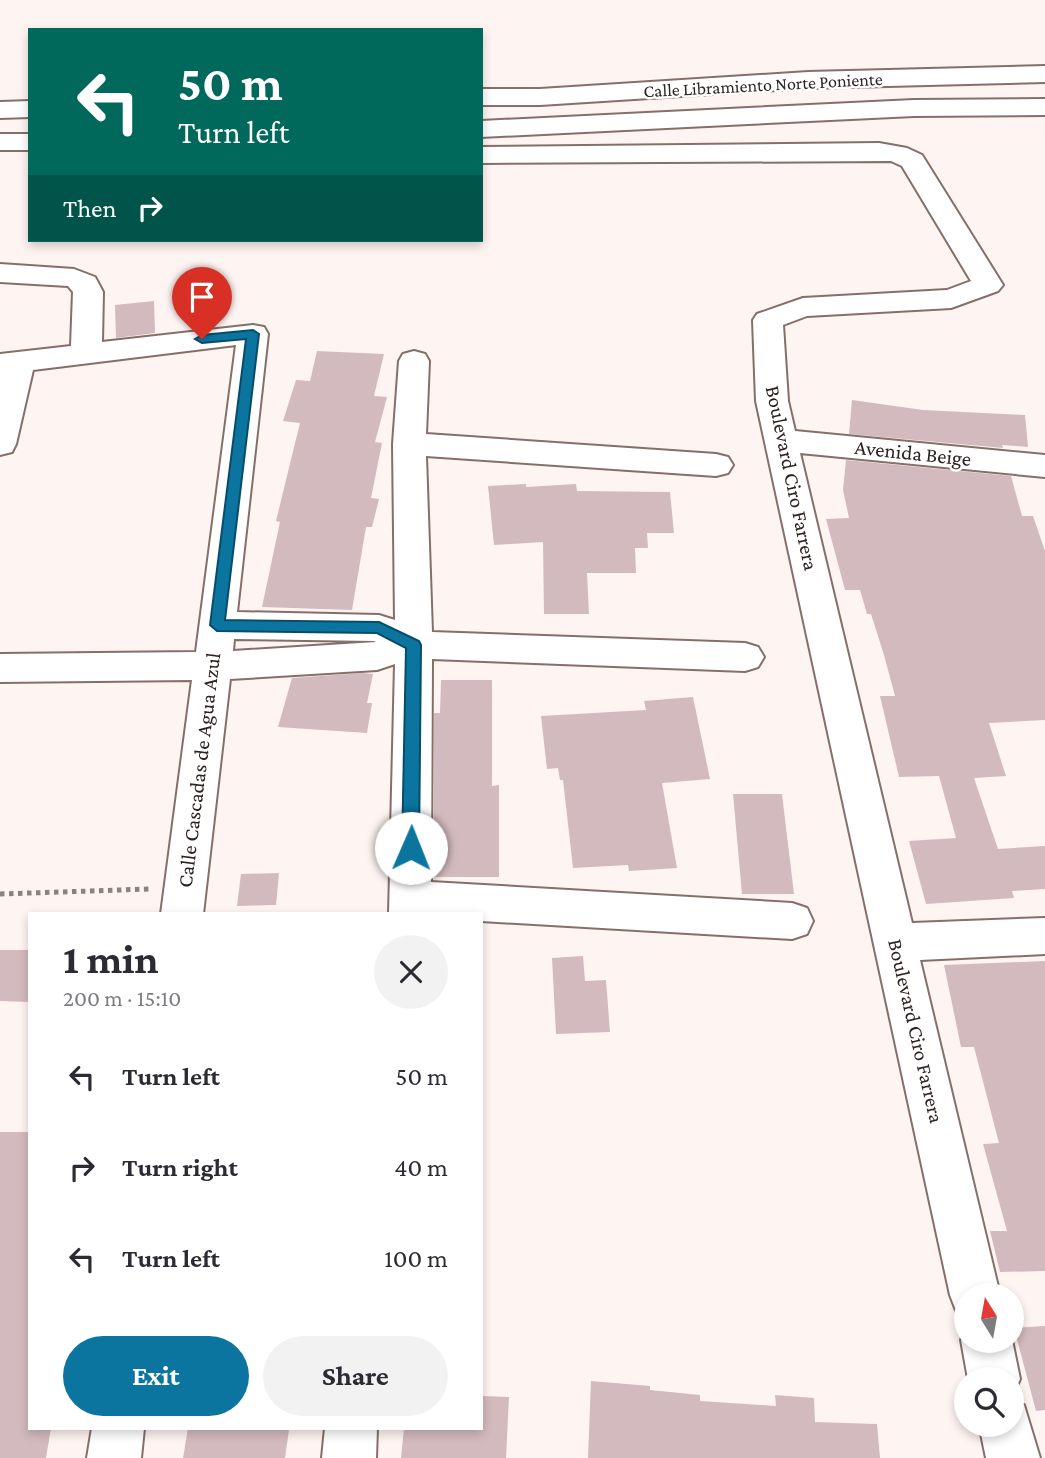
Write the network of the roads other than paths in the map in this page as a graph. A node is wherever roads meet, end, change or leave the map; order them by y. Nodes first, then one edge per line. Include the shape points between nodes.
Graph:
1 (1045, 74) edge
2 (483, 97) edge
3 (1045, 107) edge
4 (28, 109) edge
5 (0, 110) edge
6 (483, 129) edge
7 (0, 142) edge
8 (28, 142) edge
9 (483, 155) edge
10 (0, 274) edge
11 (86, 354) junction
12 (414, 361) dead end
13 (10, 362) edge
14 (782, 440) junction
15 (0, 443) edge
16 (409, 444) junction
17 (716, 466) dead end
18 (1045, 466) edge
19 (217, 625) junction
20 (414, 645) junction
21 (745, 657) dead end
22 (212, 666) junction
23 (0, 668) edge
24 (183, 901) edge
25 (410, 906) edge
26 (792, 921) dead end
27 (1045, 936) edge
28 (896, 942) junction
29 (972, 1283) edge
30 (118, 1430) edge
31 (351, 1430) edge
32 (1008, 1437) edge
33 (114, 1458) edge
34 (349, 1458) edge
35 (1013, 1458) edge

1 - 2 main road, Calle Libramiento Norte Poniente via 808,80
3 - 6 main road, Calle Libramiento Norte Poniente via 914,108
4 - 5 main road
7 - 8 main road
9 - 14 main road, Boulevard Ciro Farrera via 879,151 912,161 988,285 951,299 803,307 768,320 772,401
10 - 11 main road via 74,278 85,283
11 - 13 main road
11 - 19 main road, Calle Cascadas de Agua Azul via 253,334
12 - 16 main road
13 - 15 main road
14 - 18 main road, Avenida Beige
14 - 28 main road, Boulevard Ciro Farrera
16 - 17 main road
16 - 20 main road
19 - 20 main road via 379,628
19 - 22 main road, Calle Cascadas de Agua Azul
20 - 21 main road
20 - 22 main road via 377,656
20 - 25 main road
22 - 23 main road
22 - 24 main road, Calle Cascadas de Agua Azul
25 - 26 main road
27 - 28 main road
28 - 29 main road, Boulevard Ciro Farrera
30 - 33 main road
31 - 34 main road
32 - 35 main road

